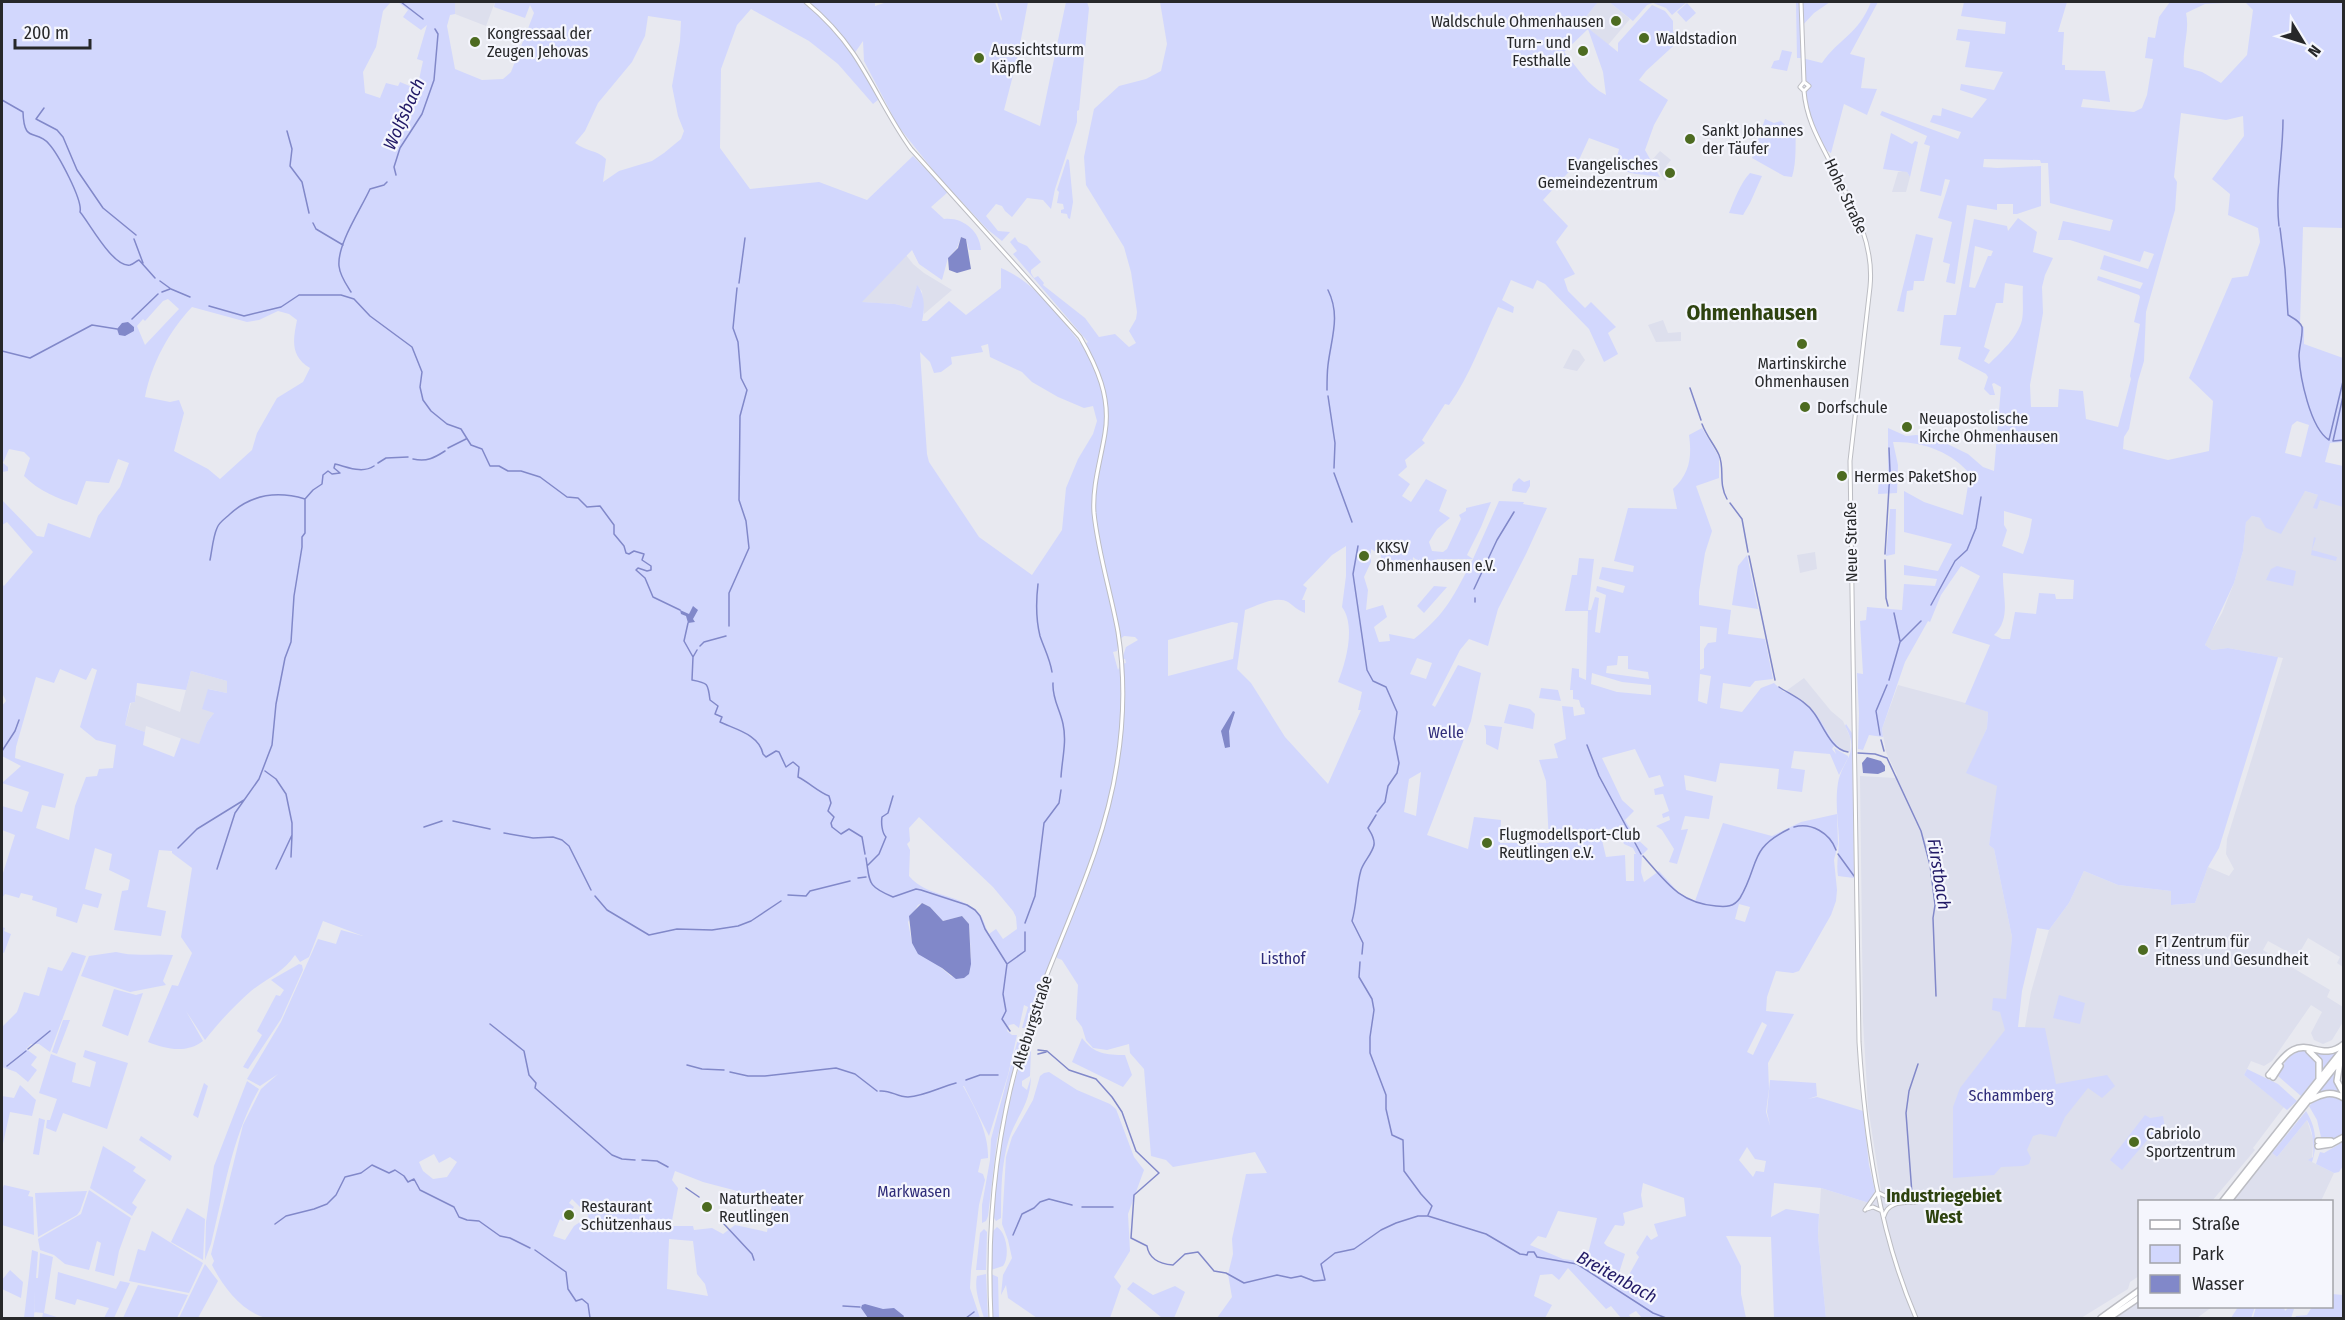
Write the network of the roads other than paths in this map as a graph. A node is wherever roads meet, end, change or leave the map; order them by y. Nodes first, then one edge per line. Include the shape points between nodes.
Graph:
1 (806, 2) edge
2 (1801, 2) edge
3 (1855, 411) joint
4 (2343, 1046) edge
5 (2342, 1057) edge
6 (2319, 1079) junction
7 (2343, 1096) edge
8 (2307, 1099) junction
9 (2300, 1106) junction
10 (2343, 1136) edge
11 (2318, 1143) dead end
12 (1878, 1192) junction
13 (2224, 1200) edge
14 (2230, 1200) edge
15 (1882, 1211) junction
16 (1883, 1218) junction
17 (2138, 1291) edge
18 (2138, 1297) edge
19 (991, 1318) edge
20 (1916, 1318) edge
21 (2101, 1318) edge
22 (2109, 1318) edge

1 - 19 main road, Alteburgstraße via 854,54 911,149 1080,337 1095,363 1104,393 1107,419 1094,511 1119,643 1120,735 1114,780 1098,841 1031,1019 1008,1097 994,1177 989,1265
2 - 3 main road, Hohe Straße via 1804,82 1800,87 1812,127 1859,219 1870,256
3 - 12 main road, Neue Straße via 1850,460 1859,1042 1865,1116
4 - 6 highway
4 - 6 highway via 2330,1052 2303,1048 2296,1049 2287,1054 2271,1076 2287,1057 2302,1049 2317,1057
5 - 7 highway via 2337,1076
5 - 8 highway
6 - 8 highway
7 - 8 highway via 2327,1093
8 - 9 highway
9 - 13 highway
9 - 14 highway
10 - 11 highway via 2331,1144
12 - 15 main road, Neue Straße
12 - 15 main road via 1865,1210 1873,1207
12 - 16 main road via 1890,1200 1917,1201 1892,1205
15 - 16 main road, Neue Straße
16 - 20 main road, Neue Straße
17 - 21 highway
18 - 22 highway

